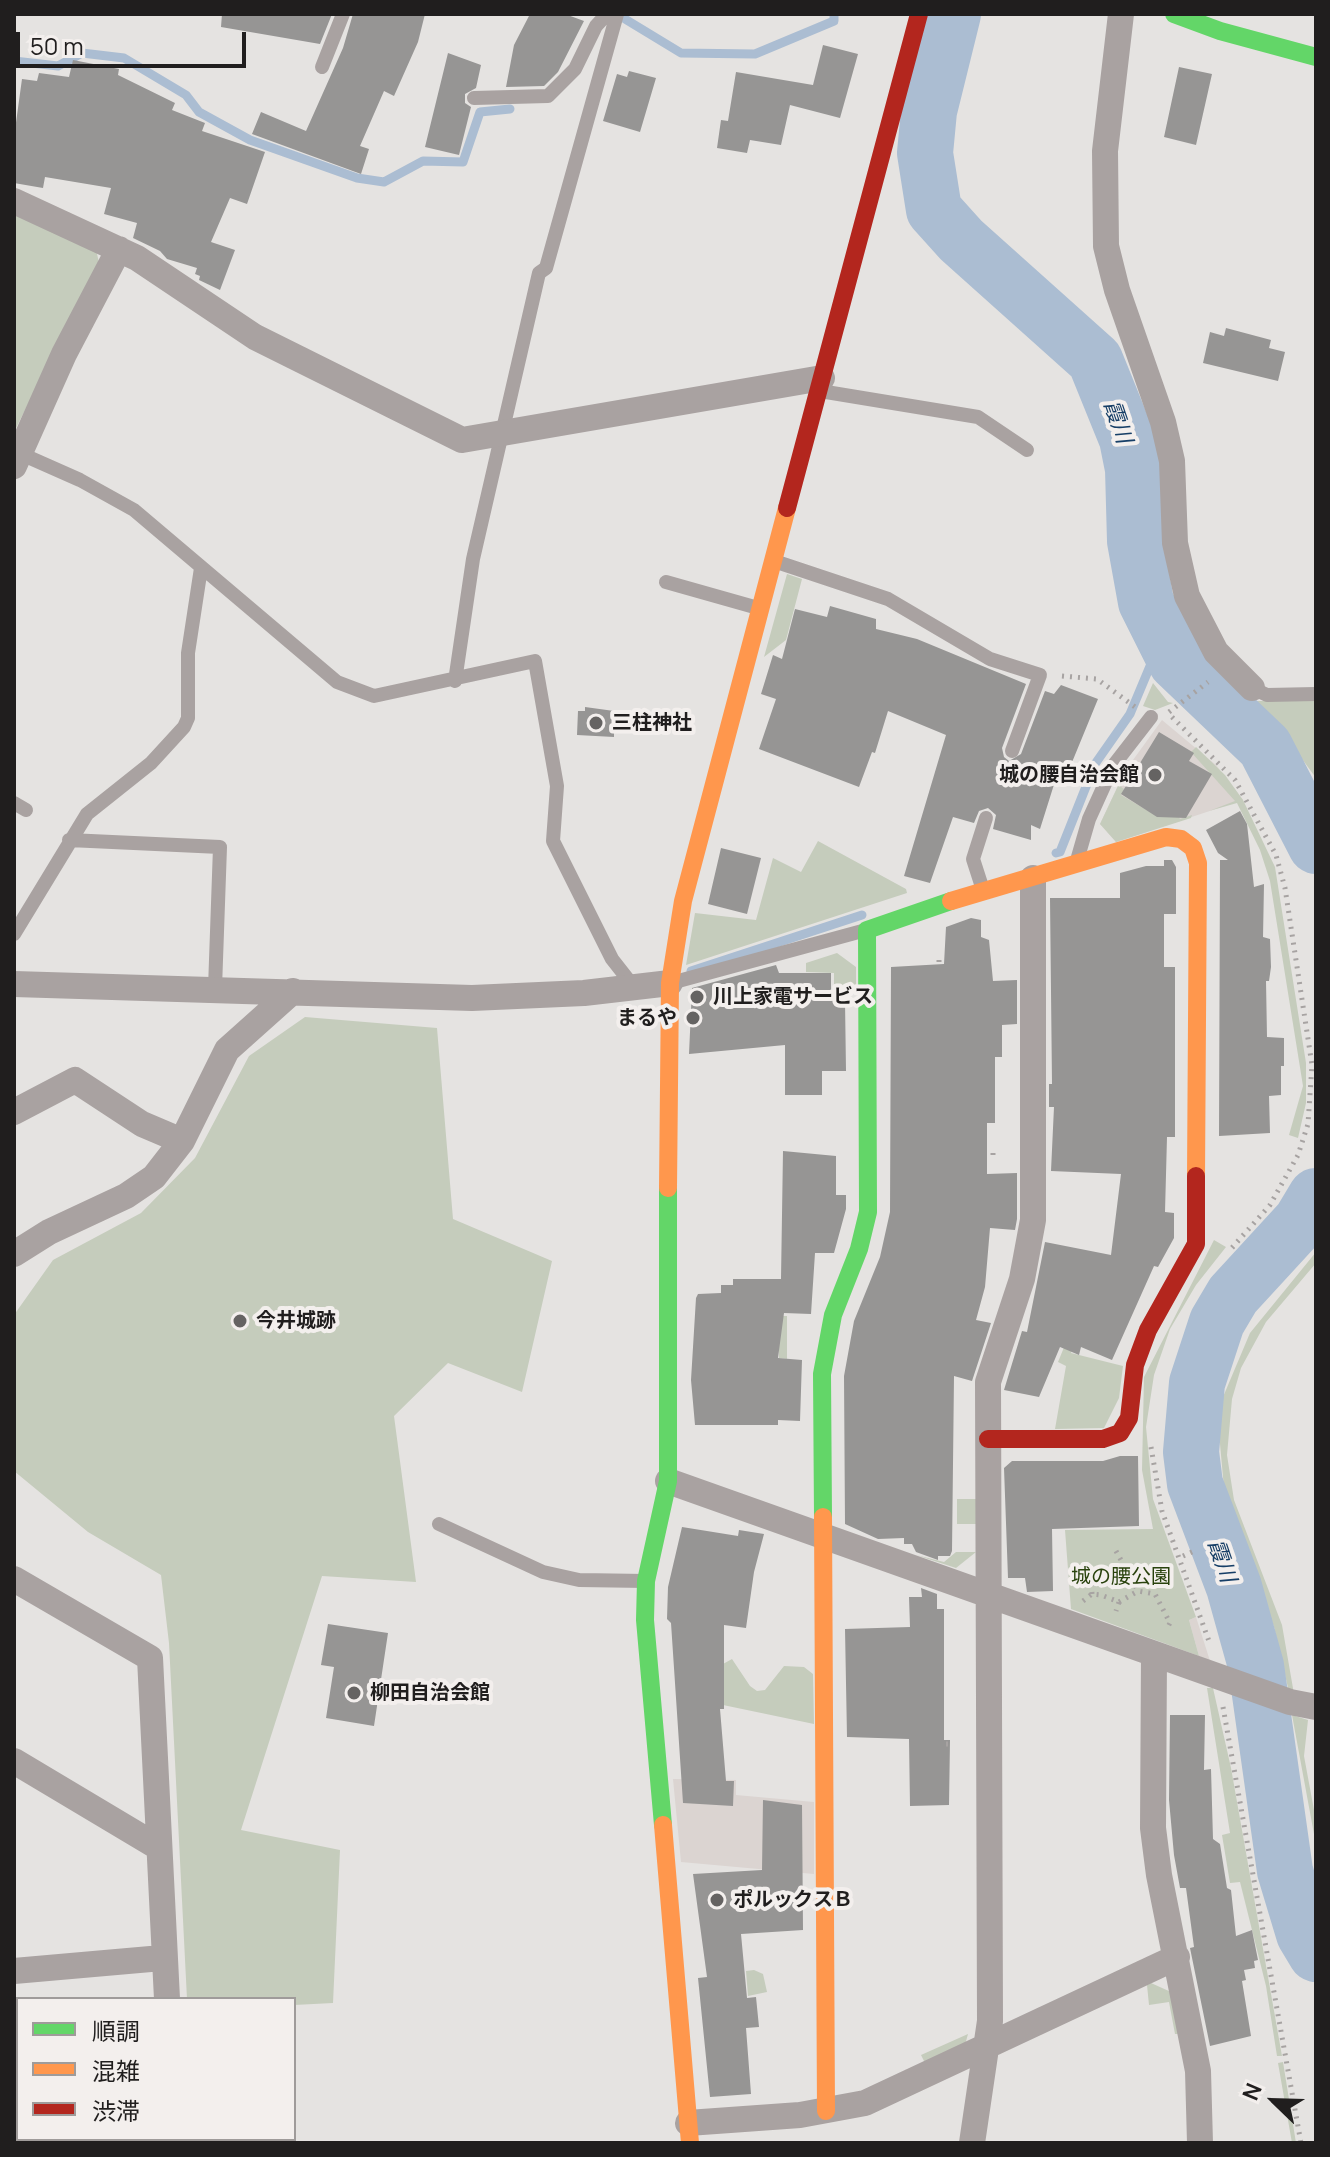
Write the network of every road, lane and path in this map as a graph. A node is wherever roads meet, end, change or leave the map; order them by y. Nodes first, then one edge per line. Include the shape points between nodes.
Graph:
1 (343, 14) edge
2 (607, 14) edge
3 (617, 14) edge
4 (919, 14) edge
5 (1121, 14) edge
6 (1183, 16) edge
7 (1316, 57) edge
8 (322, 67) dead end
9 (474, 98) dead end
10 (14, 201) edge
11 (119, 249) junction
12 (820, 385) junction
13 (502, 434) junction
14 (1027, 450) dead end
15 (16, 459) edge
16 (773, 561) junction
17 (201, 568) junction
18 (666, 582) dead end
19 (760, 608) junction
20 (1040, 675) junction
21 (455, 681) junction
22 (1210, 681) dead end
23 (1252, 688) joint
24 (1316, 694) edge
25 (1176, 708) dead end
26 (1146, 714) joint
27 (1012, 751) dead end
28 (986, 818) dead end
29 (69, 840) junction
30 (1075, 865) junction
31 (1033, 878) junction
32 (980, 879) junction
33 (867, 930) junction
34 (14, 934) edge
35 (670, 983) junction
36 (14, 984) edge
37 (634, 987) junction
38 (215, 988) junction
39 (293, 991) junction
40 (14, 1112) edge
41 (182, 1141) junction
42 (14, 1254) edge
43 (988, 1439) junction
44 (668, 1481) junction
45 (439, 1524) dead end
46 (823, 1536) junction
47 (1116, 1551) dead end
48 (1194, 1551) dead end
49 (1183, 1556) dead end
50 (1128, 1573) junction
51 (14, 1579) edge
52 (646, 1581) junction
53 (1138, 1591) junction
54 (988, 1594) junction
55 (1092, 1594) dead end
56 (1119, 1602) dead end
57 (1159, 1644) junction
58 (1222, 1690) junction
59 (1303, 1705) edge
60 (14, 1761) edge
61 (158, 1847) junction
62 (1177, 1957) junction
63 (162, 1958) junction
64 (14, 1971) edge
65 (167, 1997) edge
66 (986, 2048) junction
67 (826, 2111) junction
68 (689, 2133) edge
69 (974, 2143) edge
70 (1200, 2143) edge
71 (1301, 2143) edge

1 - 8 lane
2 - 9 lane via 575,69 548,96
3 - 13 lane via 546,268 539,273
4 - 12 street
5 - 23 street via 1105,151 1106,246 1166,435 1175,543 1187,596 1210,643
6 - 7 street
10 - 11 street
11 - 13 street via 255,337 462,440
11 - 15 street
12 - 13 street
12 - 14 lane via 978,417
12 - 16 street
13 - 21 lane via 473,559
15 - 17 lane via 80,480 134,510
16 - 19 street
16 - 20 lane via 888,599 990,659
17 - 21 lane via 337,682 374,696
17 - 29 lane via 184,727 151,763 87,814
18 - 19 lane
19 - 35 street via 683,901
20 - 26 path via 1105,683
20 - 27 lane
21 - 37 lane via 535,661 557,786 553,841 612,959
22 - 25 path
23 - 24 lane via 1267,695
26 - 30 lane via 1113,766
28 - 32 lane via 973,859
29 - 34 lane
29 - 38 lane via 220,847
30 - 31 street
30 - 43 street via 1166,837 1188,843 1197,855 1198,1233 1192,1254 1139,1350 1129,1418 1120,1433 1103,1439
31 - 32 street
31 - 43 street via 1033,1220 1018,1293 991,1365
32 - 33 street
33 - 35 lane
33 - 46 street via 868,1212 824,1356
35 - 37 street
35 - 44 street
36 - 38 street
37 - 39 street via 472,998
38 - 39 street
39 - 41 street via 227,1050
40 - 41 street via 75,1080 142,1124
41 - 42 street via 154,1177 136,1190
43 - 54 street
44 - 46 street
44 - 52 street
45 - 52 lane via 543,1572 579,1580
46 - 54 street
46 - 67 street
47 - 50 path
48 - 49 path
50 - 53 path
50 - 55 path via 1091,1575
51 - 61 street via 150,1658
52 - 68 street via 648,1664
53 - 56 path
53 - 57 path via 1155,1594 1170,1623
54 - 57 street
54 - 66 street
57 - 58 street
57 - 62 street via 1153,1828
58 - 59 street
58 - 71 path
60 - 61 street
61 - 63 street
62 - 66 street
62 - 70 street via 1198,2071
63 - 64 street
63 - 65 street
66 - 67 street via 865,2103
66 - 69 street
67 - 68 street

